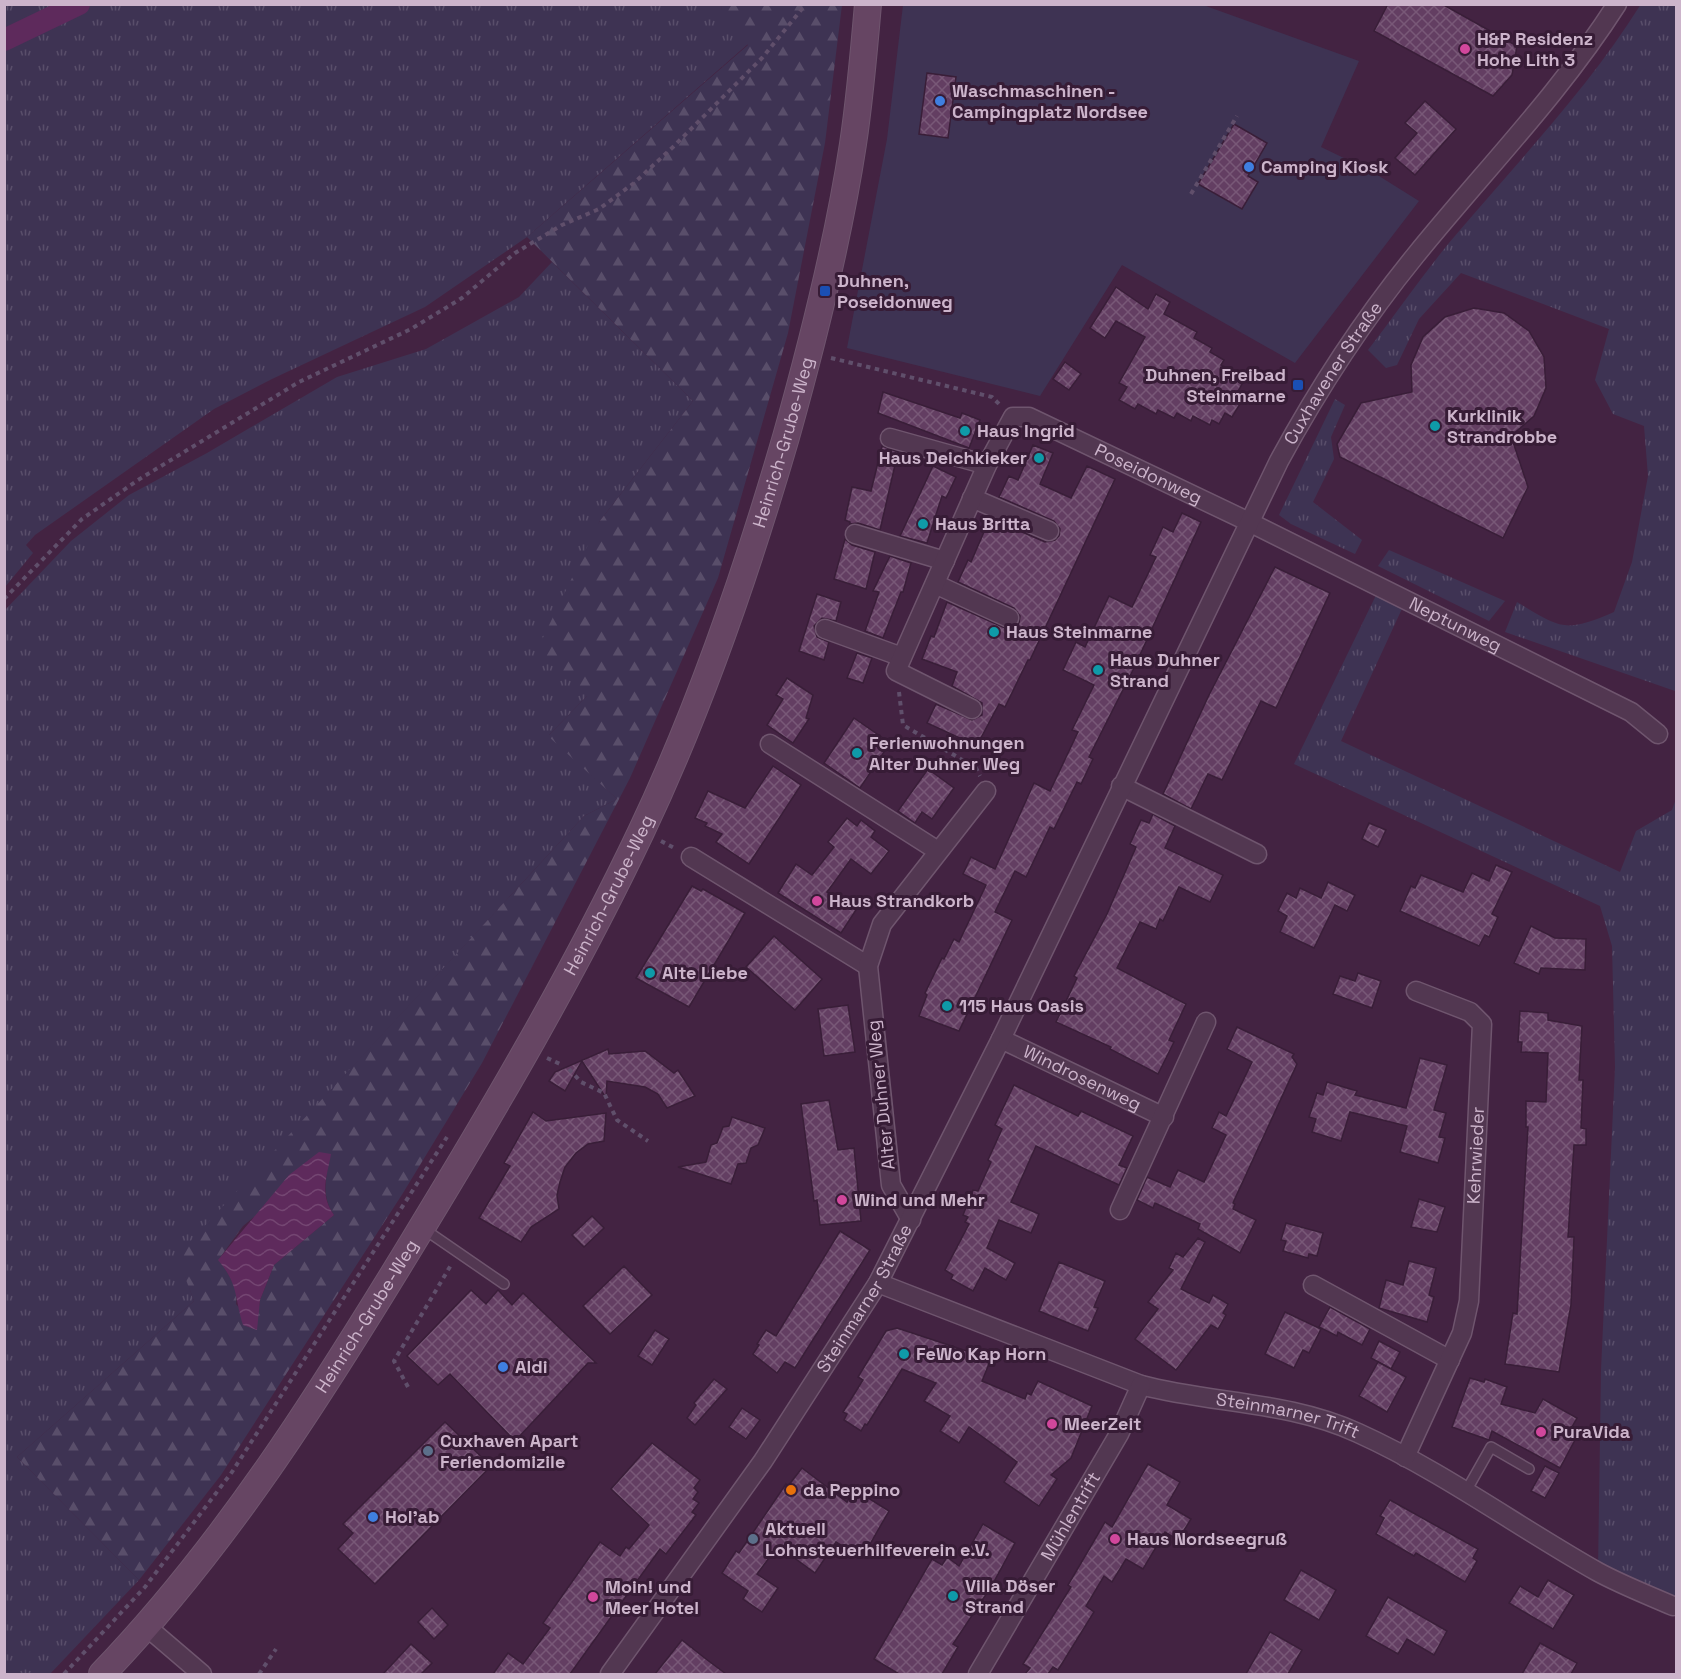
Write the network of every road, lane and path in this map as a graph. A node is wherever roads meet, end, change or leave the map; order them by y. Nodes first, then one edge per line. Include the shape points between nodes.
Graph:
1 (806, 4) edge
2 (868, 4) edge
3 (1617, 4) edge
4 (1237, 116) dead end
5 (1191, 194) dead end
6 (810, 353) junction
7 (1012, 417) junction
8 (890, 438) dead end
9 (987, 465) junction
10 (972, 498) junction
11 (1249, 522) junction
12 (1049, 531) dead end
13 (855, 534) dead end
14 (945, 561) junction
15 (935, 584) junction
16 (4, 599) edge
17 (1009, 618) dead end
18 (825, 629) dead end
19 (899, 664) junction
20 (972, 709) dead end
21 (1658, 735) dead end
22 (770, 744) dead end
23 (1121, 786) junction
24 (986, 791) joint
25 (642, 831) junction
26 (938, 851) junction
27 (1257, 854) dead end
28 (691, 857) joint
29 (1087, 860) joint
30 (868, 966) junction
31 (1416, 991) dead end
32 (1206, 1022) dead end
33 (1001, 1039) junction
34 (569, 1069) dead end
35 (1164, 1116) junction
36 (453, 1127) dead end
37 (648, 1141) dead end
38 (1120, 1210) dead end
39 (911, 1220) junction
40 (422, 1227) junction
41 (457, 1253) junction
42 (878, 1283) junction
43 (504, 1284) dead end
44 (1313, 1285) dead end
45 (1450, 1360) junction
46 (1140, 1385) junction
47 (408, 1387) dead end
48 (1405, 1457) junction
49 (1528, 1469) dead end
50 (1465, 1493) junction
51 (1675, 1606) edge
52 (147, 1627) junction
53 (276, 1649) dead end
54 (64, 1674) edge
55 (102, 1674) edge
56 (202, 1674) edge
57 (259, 1674) edge
58 (610, 1674) edge
59 (978, 1674) edge

1 - 16 path via 762,58 673,147 599,209 515,253 462,298 411,329 298,382 138,480 82,519
2 - 6 street, Heinrich-Grube-Weg via 853,144
3 - 11 street, Cuxhavener Straße via 1591,46 1413,258 1337,362 1295,431
4 - 5 path
6 - 7 path via 992,397
6 - 25 street, Heinrich-Grube-Weg via 769,497 728,618
7 - 9 street
7 - 11 street, Poseidonweg via 1029,417
8 - 9 street
9 - 10 street
10 - 12 street
10 - 14 street
11 - 21 street, Neptunweg via 1630,712
11 - 23 street, Cuxhavener Straße
13 - 14 street
14 - 15 street
15 - 17 street
15 - 19 street
18 - 19 street
19 - 20 street
19 - 24 path via 903,724 976,768
22 - 26 street
23 - 27 street
23 - 29 street, Cuxhavener Straße
24 - 26 street, Alter Duhner Weg
25 - 28 path
25 - 40 street, Heinrich-Grube-Weg via 528,1047
26 - 30 street, Alter Duhner Weg via 882,924
28 - 30 street
29 - 33 street, Steinmarner Straße
30 - 39 street, Alter Duhner Weg via 891,1185
31 - 45 street, Kehrwieder via 1470,1012 1482,1024 1469,1301
32 - 35 street, Windrosenweg
33 - 35 street, Windrosenweg
33 - 39 street, Steinmarner Straße
34 - 37 path via 581,1082 604,1093 617,1120
35 - 38 street, Windrosenweg
36 - 54 path via 232,1472 145,1587
39 - 42 street, Steinmarner Straße
40 - 41 lane
40 - 52 street, Heinrich-Grube-Weg via 264,1478
41 - 43 lane
41 - 47 path via 393,1361
42 - 46 street, Steinmarner Trift
42 - 58 street, Steinmarner Straße via 763,1461
44 - 45 street
45 - 48 street, Kehrwieder
46 - 48 street, Steinmarner Trift via 1311,1416 1357,1432
46 - 59 street, Mühlentrift via 1119,1434
48 - 50 street, Steinmarner Trift
49 - 50 lane via 1491,1447
50 - 51 street, Steinmarner Trift via 1598,1572
52 - 55 street, Heinrich-Grube-Weg
52 - 56 street
53 - 57 path

